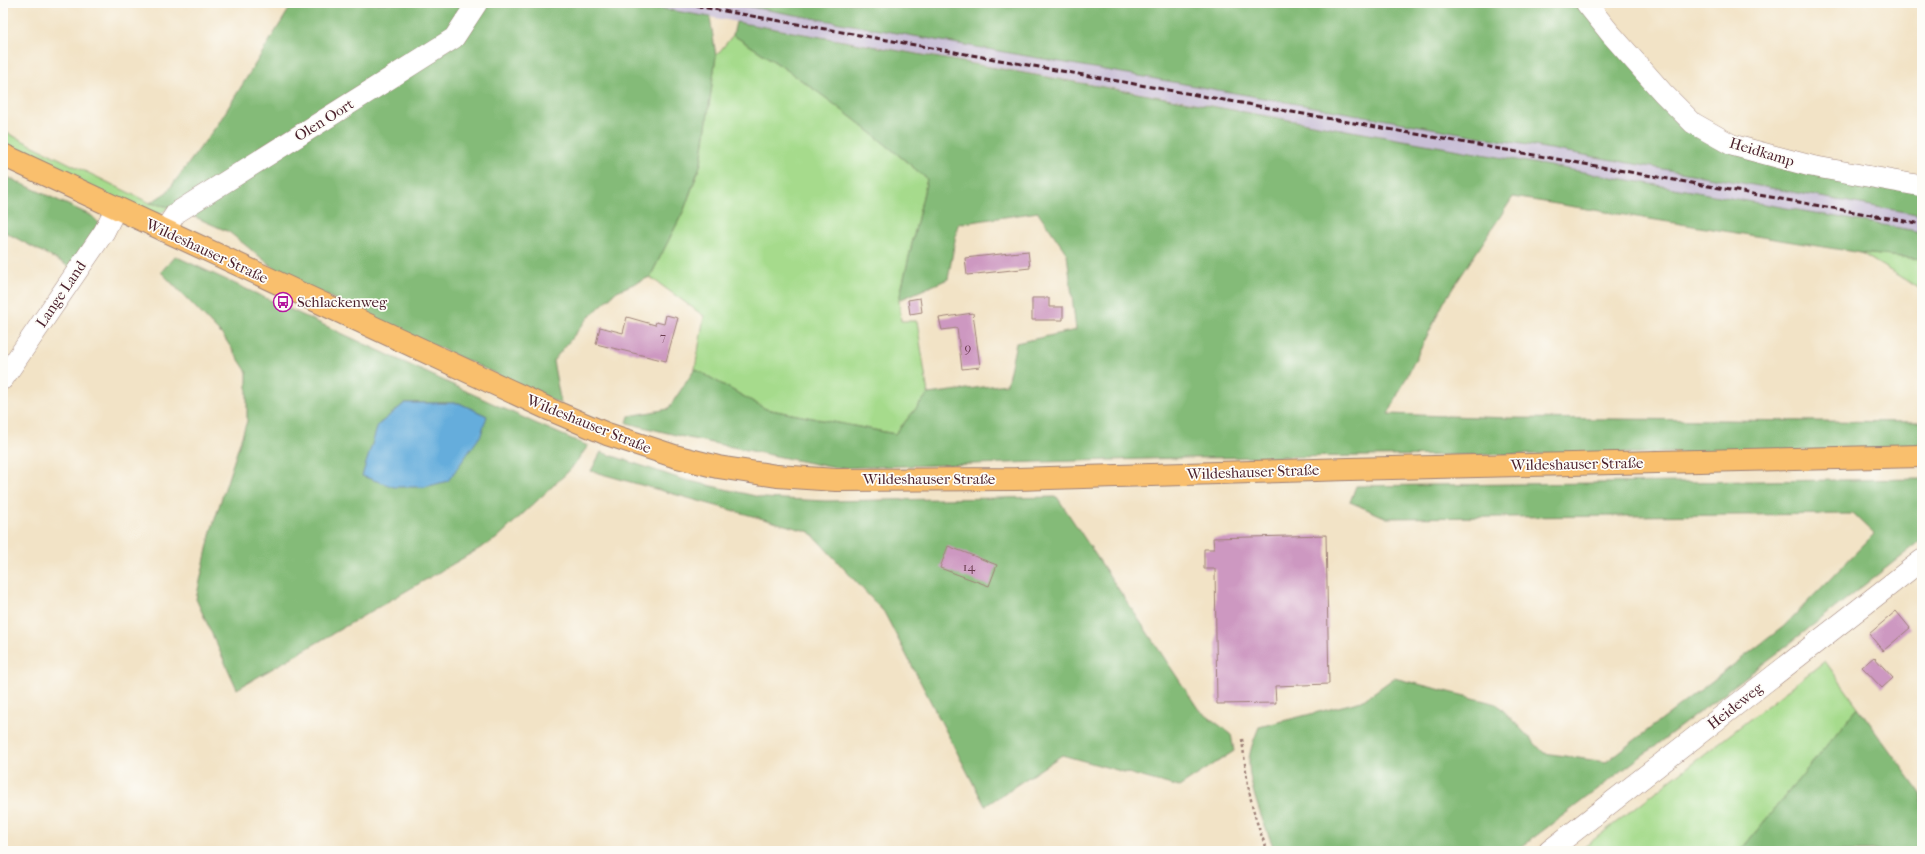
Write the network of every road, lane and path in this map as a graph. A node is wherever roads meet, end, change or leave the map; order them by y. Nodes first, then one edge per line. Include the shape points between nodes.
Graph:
1 (1586, 3) edge
2 (477, 4) edge
3 (3, 156) edge
4 (1922, 186) edge
5 (116, 208) junction
6 (164, 231) junction
7 (3, 379) edge
8 (1922, 456) edge
9 (1922, 560) edge
10 (1242, 739) dead end
11 (1268, 851) edge
12 (1549, 851) edge

1 - 4 street, Heidkamp via 1639,66 1693,123 1732,145 1811,166
2 - 6 street, Olen Oort via 454,38 176,214
3 - 5 main road, Wildeshauser Straße
5 - 6 main road, Wildeshauser Straße
5 - 7 street, Lange Land via 104,232
6 - 8 main road, Wildeshauser Straße via 607,434 718,467 777,476 836,480 1016,479 1365,468
9 - 12 street, Heideweg
10 - 11 path via 1248,792 1258,829

